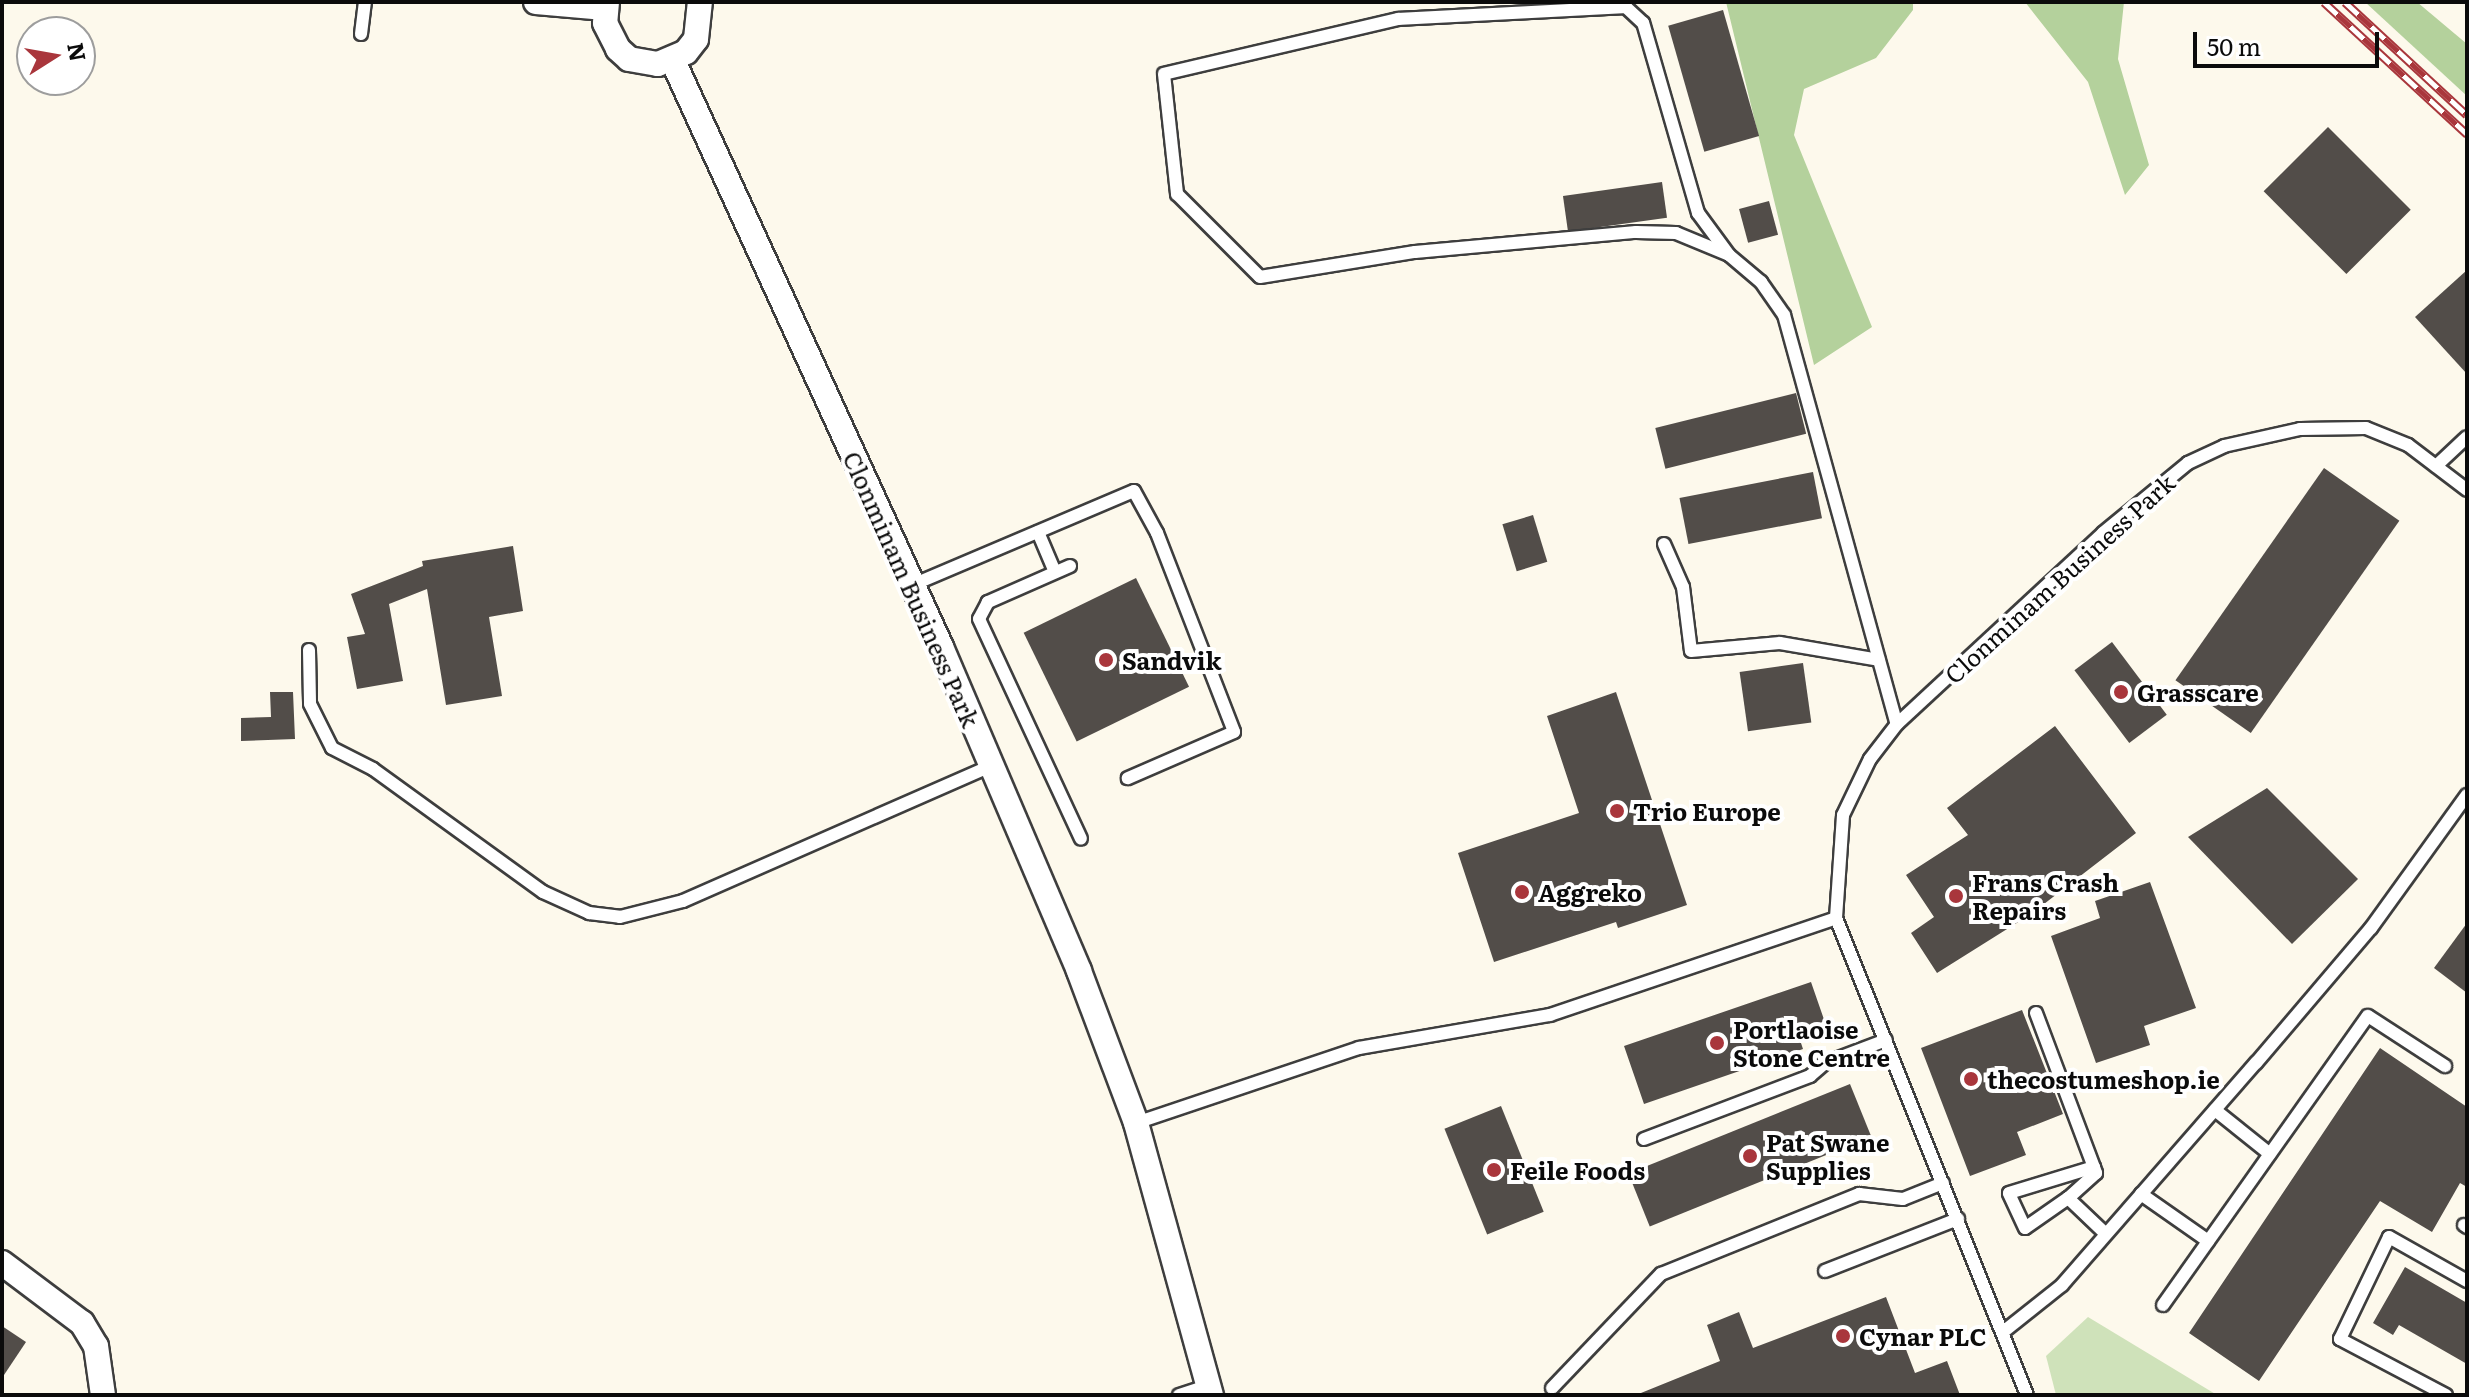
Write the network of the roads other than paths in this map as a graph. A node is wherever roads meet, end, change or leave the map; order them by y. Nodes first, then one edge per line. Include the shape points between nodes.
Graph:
1 (365, 2) edge
2 (536, 2) edge
3 (700, 2) edge
4 (606, 5) edge
5 (361, 34) dead end
6 (673, 61) junction
7 (1729, 255) junction
8 (2467, 437) edge
9 (2436, 466) junction
10 (2467, 490) edge
11 (1038, 532) junction
12 (1664, 544) dead end
13 (1070, 566) dead end
14 (1055, 572) junction
15 (910, 586) junction
16 (309, 650) dead end
17 (1879, 660) junction
18 (1897, 724) junction
19 (991, 766) junction
20 (1128, 778) dead end
21 (2467, 795) edge
22 (1081, 839) dead end
23 (1836, 918) junction
24 (2036, 1013) dead end
25 (1886, 1040) junction
26 (2445, 1066) dead end
27 (2215, 1110) junction
28 (1136, 1123) junction
29 (1644, 1139) dead end
30 (2270, 1154) junction
31 (2094, 1167) junction
32 (1943, 1183) junction
33 (2141, 1194) junction
34 (2068, 1198) junction
35 (1958, 1219) junction
36 (2106, 1234) junction
37 (2208, 1241) junction
38 (2, 1263) edge
39 (1825, 1271) dead end
40 (2467, 1281) edge
41 (2163, 1305) dead end
42 (2003, 1332) junction
43 (1552, 1388) dead end
44 (1209, 1391) edge
45 (103, 1395) edge
46 (1179, 1395) edge
47 (2027, 1395) edge
48 (2446, 1395) edge

1 - 5 lane
2 - 4 street
3 - 6 street via 696,39
4 - 6 street via 609,37 629,59
6 - 15 street, Clonminam Business Park
7 - 7 lane via 1676,233 1636,232 1415,252 1260,277 1177,194 1164,74 1398,19 1626,7 1643,23 1698,213
7 - 17 lane via 1761,282 1784,315
8 - 9 lane
9 - 10 lane, Clonminam Business Park
9 - 18 lane, Clonminam Business Park via 2408,445 2366,428 2300,429 2224,446 2200,457 2103,533
11 - 14 lane
11 - 15 lane
11 - 20 lane via 1134,491 1157,533 1234,732
12 - 17 lane via 1683,587 1691,651 1780,643
13 - 14 lane
14 - 22 lane via 988,602 979,619
15 - 19 street, Clonminam Business Park
16 - 19 lane via 310,704 332,748 373,769 543,892 589,913 620,917 707,892
17 - 18 lane
18 - 23 lane, Clonminam Business Park via 1870,759 1843,815 1835,868
19 - 28 street, Clonminam Business Park via 1079,971
21 - 27 lane via 2371,928
23 - 25 lane, Clonminam Business Park
23 - 28 lane via 1550,1015 1359,1048
24 - 31 lane
25 - 29 lane via 1825,1063 1810,1076
25 - 32 lane, Clonminam Business Park
26 - 30 lane via 2368,1016
27 - 30 lane
27 - 33 lane
28 - 44 street, Clonminam Business Park
30 - 37 lane
31 - 34 lane via 2096,1173
31 - 34 lane via 2009,1193 2025,1228
32 - 35 lane, Clonminam Business Park
32 - 43 lane via 1903,1199 1859,1194 1661,1274
33 - 36 lane
33 - 37 lane
34 - 36 lane
35 - 39 lane
35 - 42 lane, Clonminam Business Park
36 - 42 lane via 2062,1285
37 - 41 lane
38 - 45 street via 82,1323 96,1346
40 - 48 lane via 2389,1237 2340,1339
42 - 47 lane, Clonminam Business Park
44 - 46 lane

